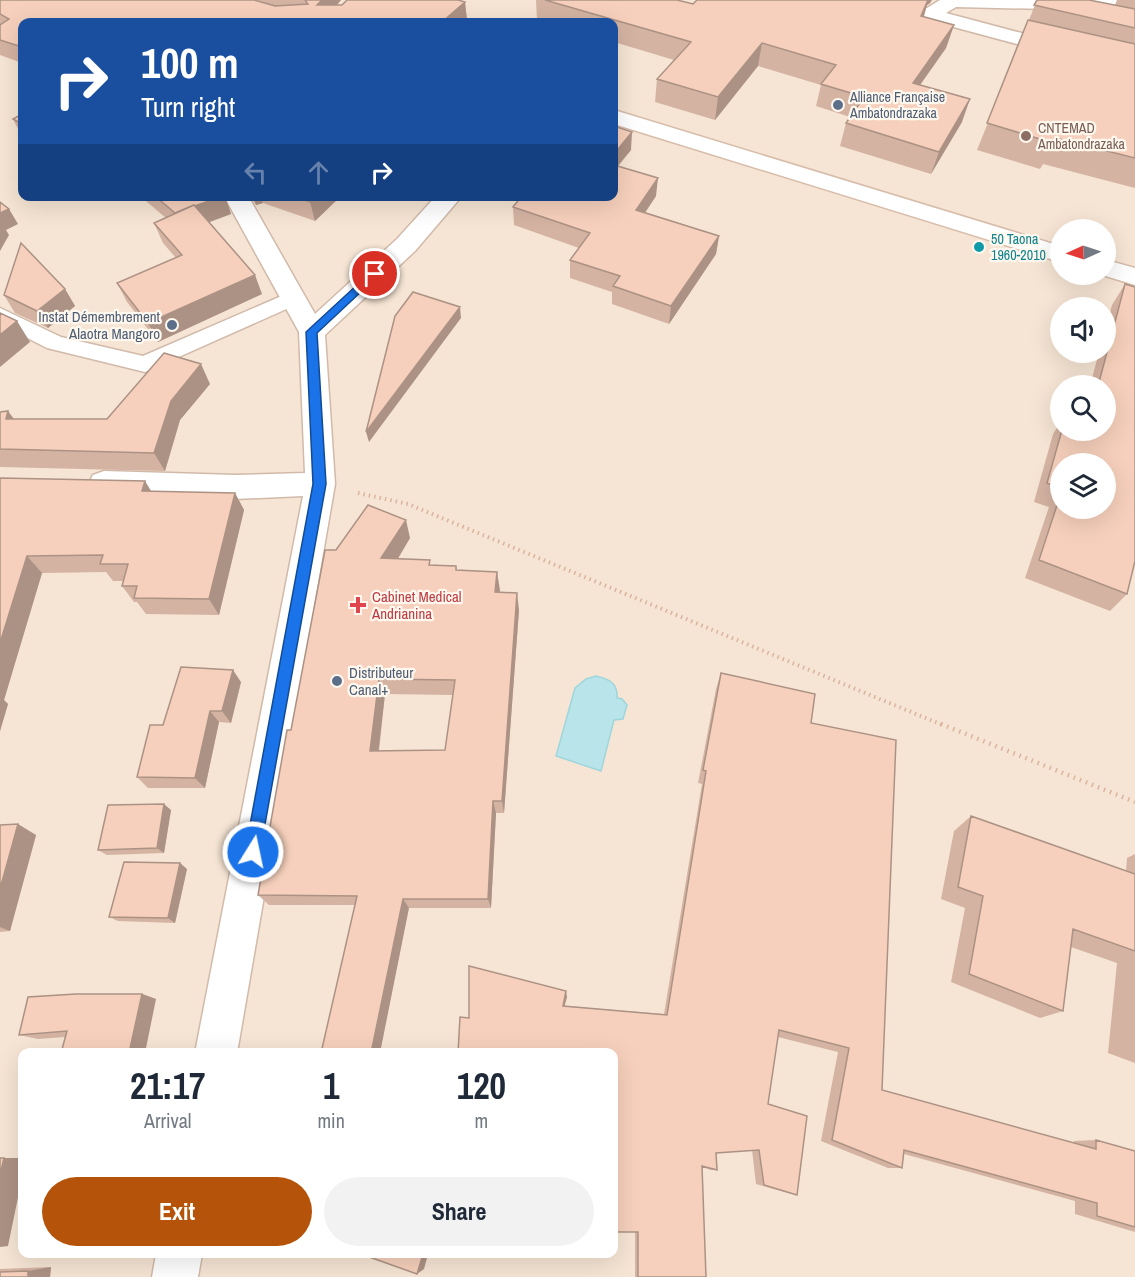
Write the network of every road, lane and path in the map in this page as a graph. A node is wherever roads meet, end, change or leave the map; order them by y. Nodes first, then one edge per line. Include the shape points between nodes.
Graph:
1 (875, 0) edge
2 (1135, 5) edge
3 (939, 6) edge
4 (1135, 66) edge
5 (618, 118) edge
6 (239, 201) edge
7 (446, 201) edge
8 (1050, 251) edge
9 (1116, 271) edge
10 (1135, 277) edge
11 (293, 298) junction
12 (0, 315) edge
13 (312, 332) junction
14 (82, 483) edge
15 (320, 484) junction
16 (1135, 802) edge
17 (217, 1048) edge
18 (178, 1258) edge
19 (175, 1277) edge

1 - 3 street
2 - 3 street via 952,1
3 - 4 street via 1072,53
5 - 8 street
6 - 11 street
7 - 13 street via 406,245
9 - 10 street
11 - 12 lane via 145,364 55,343
11 - 13 street
13 - 15 street
14 - 15 street via 235,487
15 - 16 path via 408,504
15 - 17 street
18 - 19 street

